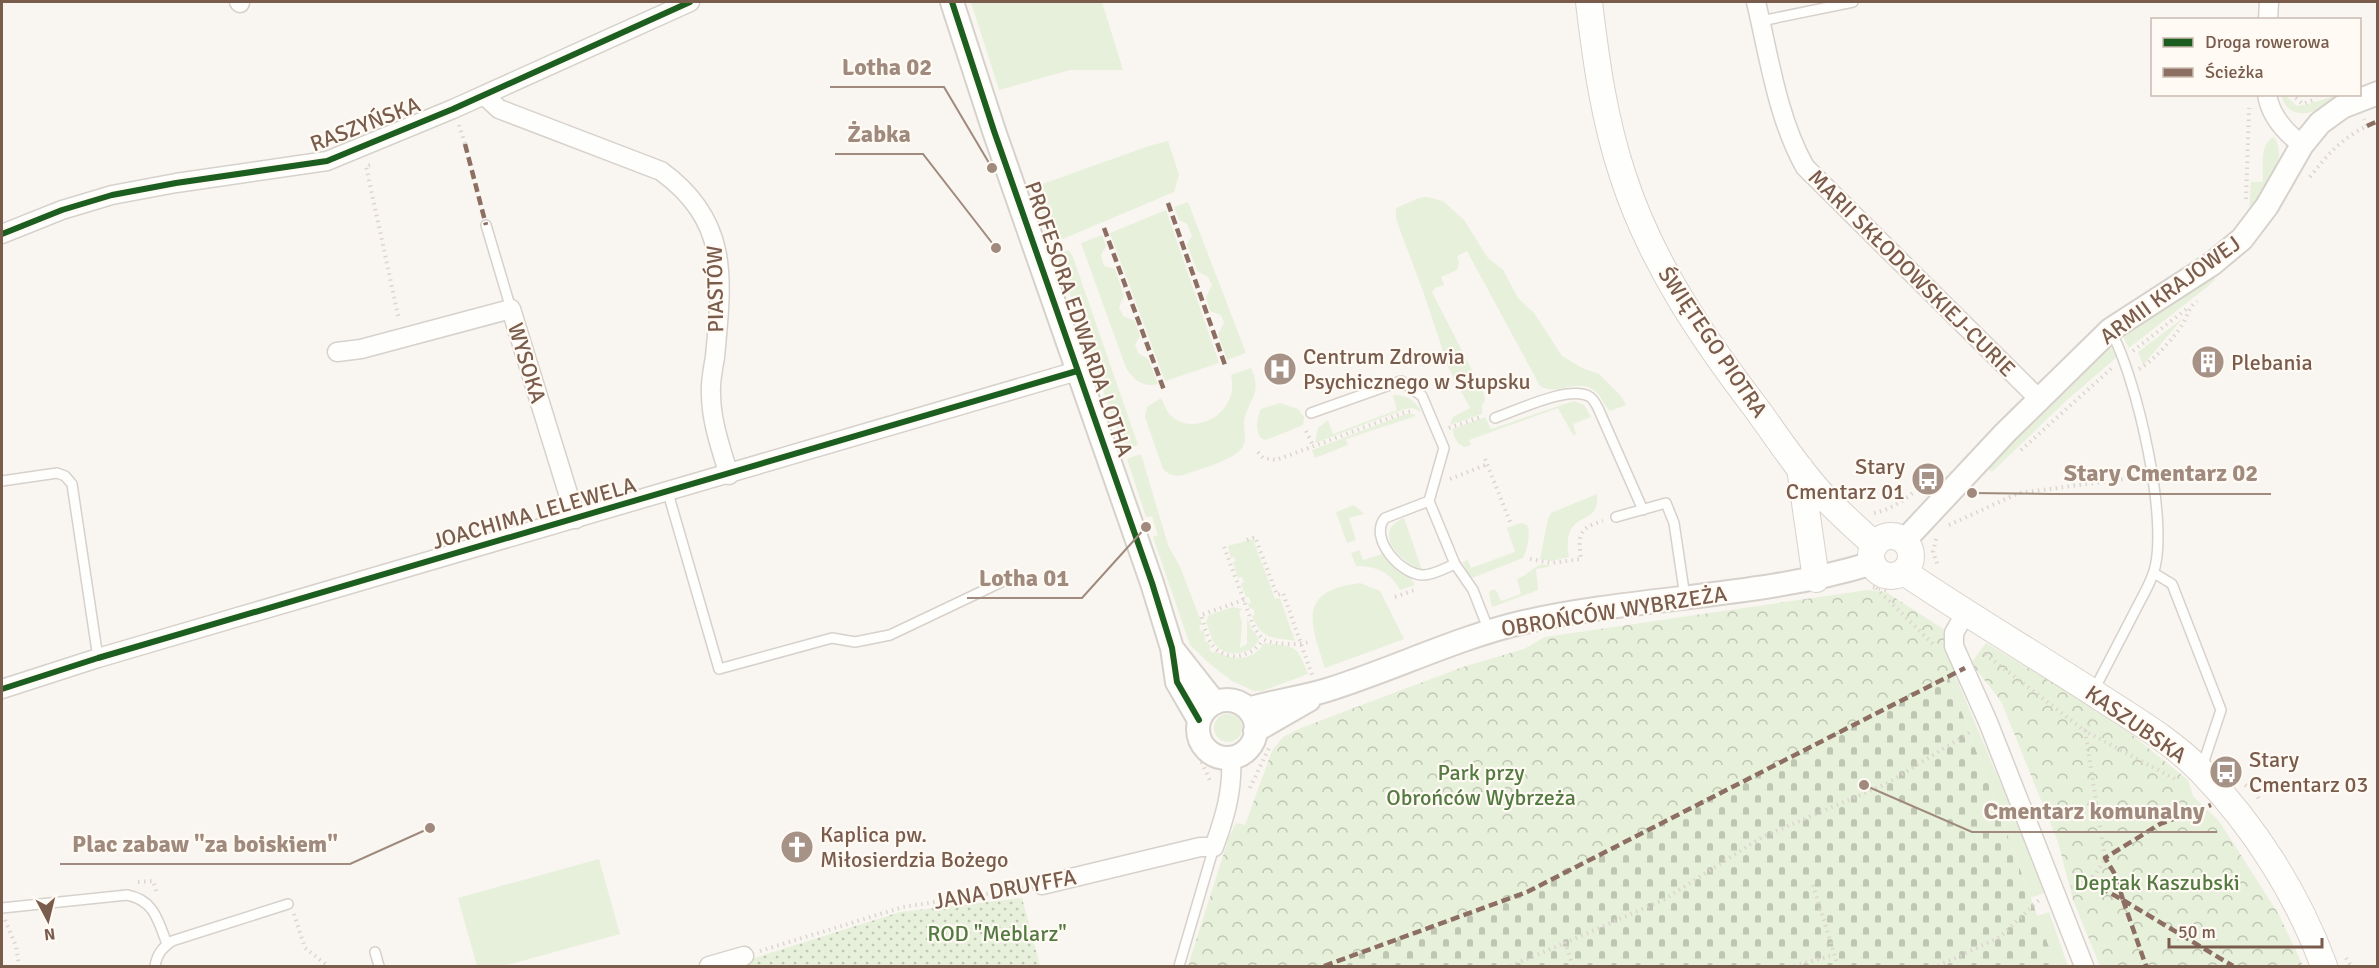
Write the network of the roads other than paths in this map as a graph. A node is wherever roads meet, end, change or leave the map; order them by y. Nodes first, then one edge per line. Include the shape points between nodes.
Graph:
1 (690, 2) edge
2 (952, 2) edge
3 (1589, 2) edge
4 (1756, 2) edge
5 (1853, 2) edge
6 (2269, 2) edge
7 (2268, 18) edge
8 (1761, 21) junction
9 (484, 95) junction
10 (2268, 96) edge
11 (2367, 97) edge
12 (2302, 145) junction
13 (486, 225) dead end
14 (2, 234) edge
15 (511, 309) junction
16 (2110, 330) junction
17 (337, 352) dead end
18 (1077, 372) junction
19 (2039, 399) junction
20 (1311, 413) dead end
21 (1495, 418) road end
22 (1800, 467) junction
23 (729, 475) junction
24 (2, 481) edge
25 (668, 493) junction
26 (1430, 501) junction
27 (1643, 510) junction
28 (1616, 517) road end
29 (576, 519) junction
30 (1904, 541) junction
31 (1874, 554) junction
32 (1455, 564) junction
33 (1904, 572) junction
34 (2154, 573) junction
35 (1012, 577) dead end
36 (1816, 579) junction
37 (1685, 597) junction
38 (1965, 612) junction
39 (1490, 632) junction
40 (1172, 648) junction
41 (98, 658) junction
42 (1319, 684) junction
43 (2, 689) edge
44 (2099, 696) junction
45 (1215, 703) junction
46 (1248, 709) junction
47 (1199, 720) junction
48 (1256, 731) junction
49 (1230, 758) junction
50 (2201, 771) junction
51 (1214, 848) junction
52 (1042, 885) road end
53 (288, 904) dead end
54 (2, 911) edge
55 (166, 944) junction
56 (375, 952) dead end
57 (744, 956) road end
58 (155, 966) edge
59 (379, 966) edge
60 (709, 966) edge
61 (1179, 966) edge
62 (2084, 966) edge
63 (2324, 966) edge

1 - 9 street, RASZYŃSKA
2 - 18 street, PROFESORA EDWARDA LOTHA
3 - 22 main road, ŚWIĘTEGO PIOTRA via 1605,115 1644,231 1668,280 1707,341
4 - 8 street, MARII SKŁODOWSKIEJ-CURIE
5 - 8 lane
6 - 7 street
8 - 19 street, MARII SKŁODOWSKIEJ-CURIE via 1779,100 1805,167
9 - 14 street, RASZYŃSKA via 327,161 112,195
9 - 23 street, PIASTÓW via 499,109 661,171 682,186 698,205 714,235 716,251 719,303 711,394
10 - 12 street via 2279,124
11 - 12 street, ARMII KRAJOWEJ via 2330,115
12 - 16 street, ARMII KRAJOWEJ via 2267,206 2242,239 2212,264
13 - 15 lane
15 - 17 street, WYSOKA
15 - 29 street, WYSOKA
16 - 19 street, ARMII KRAJOWEJ
16 - 34 lane via 2130,373 2158,507 2159,548
18 - 23 street, JOACHIMA LELEWELA
18 - 40 street, PROFESORA EDWARDA LOTHA
19 - 30 street, ARMII KRAJOWEJ
20 - 26 lane via 1401,381 1422,396 1444,448
21 - 27 lane via 1557,396 1588,396 1598,408
22 - 31 main road, ŚWIĘTEGO PIOTRA
22 - 36 main road
23 - 25 street, JOACHIMA LELEWELA
24 - 41 lane via 57,473 72,484
25 - 29 street, JOACHIMA LELEWELA
25 - 35 lane via 719,669 832,638 855,642 890,635
26 - 32 lane
26 - 32 lane via 1385,518 1381,523 1383,545 1395,560 1414,573 1424,575
27 - 28 lane
27 - 37 lane via 1666,503 1676,533
29 - 41 street, JOACHIMA LELEWELA
30 - 31 main road via 1886,537
30 - 33 main road via 1911,560
31 - 33 main road via 1879,572 1889,576
31 - 36 street, OBROŃCÓW WYBRZEŻA
32 - 39 lane via 1473,590
33 - 38 main road, KASZUBSKA
34 - 44 lane
34 - 50 lane via 2172,584 2221,710
36 - 37 street, OBROŃCÓW WYBRZEŻA
37 - 39 street, OBROŃCÓW WYBRZEŻA via 1525,622
38 - 44 main road, KASZUBSKA
38 - 62 street via 1954,633 1954,646
39 - 42 street, OBROŃCÓW WYBRZEŻA
40 - 45 street
40 - 47 street via 1177,682
41 - 43 street, JOACHIMA LELEWELA
42 - 46 street, OBROŃCÓW WYBRZEŻA
42 - 48 street, OBROŃCÓW WYBRZEŻA
44 - 50 main road, KASZUBSKA via 2147,726
45 - 46 street via 1232,701
45 - 47 street
46 - 48 street
47 - 49 street via 1204,747 1212,754
48 - 49 street via 1248,749
49 - 51 street via 1228,808
50 - 63 main road, KASZUBSKA via 2245,821 2270,858 2305,920
51 - 52 street, JANA DRUYFFA via 1200,846
51 - 61 lane
53 - 55 lane
54 - 55 lane via 127,895 140,897 150,906
55 - 58 lane
56 - 59 lane
57 - 60 street

